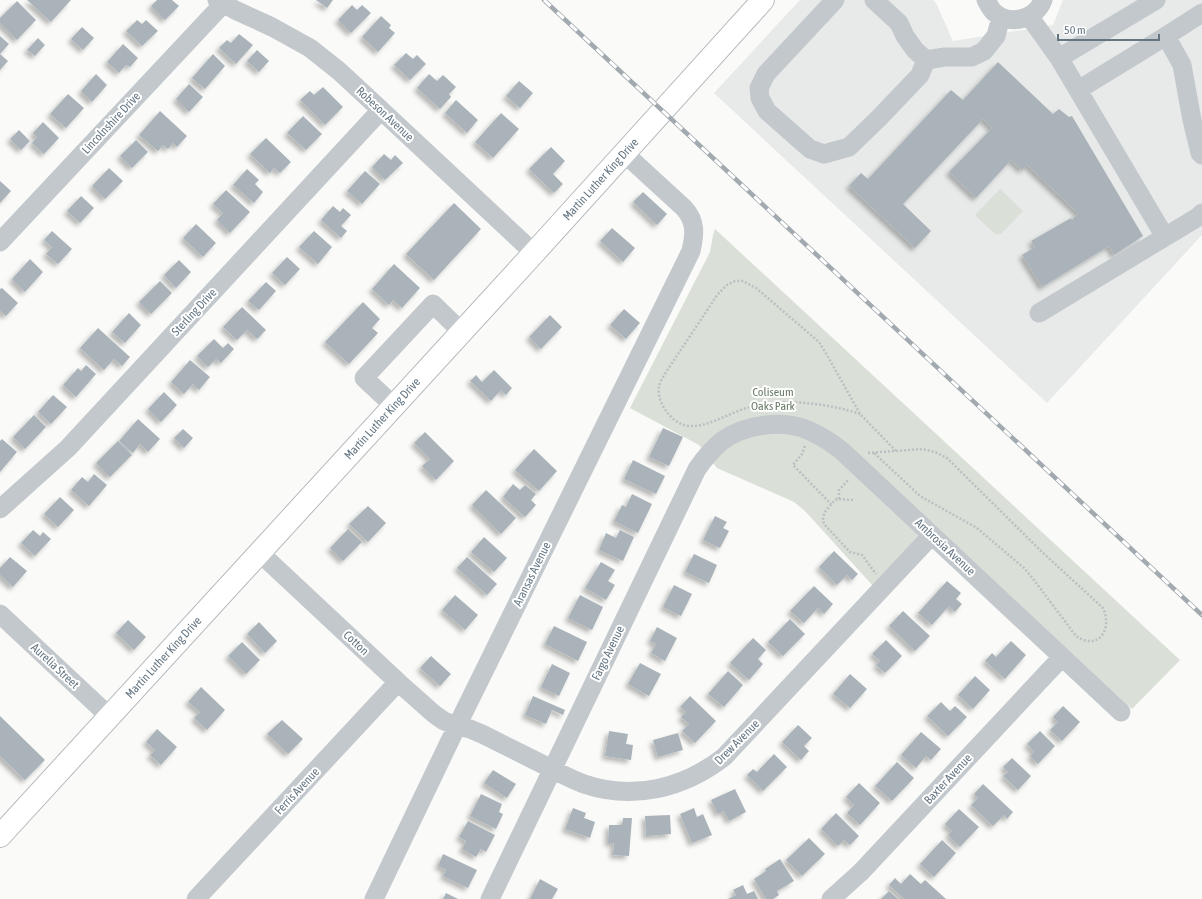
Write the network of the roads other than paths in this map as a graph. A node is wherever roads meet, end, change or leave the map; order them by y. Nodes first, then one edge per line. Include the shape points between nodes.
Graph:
1 (763, 0) edge
2 (835, 0) edge
3 (874, 0) edge
4 (986, 0) edge
5 (1043, 0) edge
6 (1156, 0) edge
7 (1198, 0) edge
8 (220, 2) edge
9 (1202, 6) edge
10 (1202, 14) edge
11 (1029, 16) junction
12 (1001, 17) junction
13 (1166, 36) junction
14 (1059, 58) junction
15 (926, 60) junction
16 (1078, 90) junction
17 (381, 110) junction
18 (624, 153) junction
19 (1202, 155) edge
20 (1202, 213) edge
21 (1165, 237) junction
22 (0, 242) edge
23 (534, 253) junction
24 (1039, 313) dead end
25 (462, 332) junction
26 (394, 406) junction
27 (749, 428) joint
28 (0, 508) edge
29 (932, 535) junction
30 (260, 553) junction
31 (0, 614) edge
32 (1062, 657) junction
33 (398, 682) junction
34 (1121, 712) dead end
35 (110, 717) junction
36 (457, 726) junction
37 (553, 769) junction
38 (0, 836) edge
39 (196, 899) edge
40 (374, 899) edge
41 (490, 899) edge
42 (831, 899) edge

1 - 18 main road, Martin Luther King Drive
2 - 15 street via 766,74 759,88 760,98 767,111 810,149 824,154 848,147 920,75
3 - 15 street via 899,23 915,50
4 - 12 street
5 - 11 street via 1038,9
6 - 14 street
7 - 9 street
8 - 17 street, Robeson Avenue via 310,48
8 - 22 street, Lincolnshire Drive
10 - 13 street
11 - 12 street via 1017,20
11 - 14 street
12 - 15 street via 996,36 984,51 972,56 945,56
13 - 16 street
13 - 19 street via 1182,65 1192,120
14 - 16 street
16 - 21 street
17 - 23 street, Robeson Avenue
17 - 28 street, Sterling Drive via 68,448
18 - 23 main road, Martin Luther King Drive
18 - 36 street, Aransas Avenue via 690,215 694,228 691,251
20 - 21 street
21 - 24 street
23 - 25 main road, Martin Luther King Drive
25 - 26 main road, Martin Luther King Drive
25 - 26 street via 433,304 364,378
26 - 30 main road, Martin Luther King Drive
27 - 29 street, Ambrosia Avenue via 788,425 809,430 827,440
27 - 37 street, Fargo Avenue via 722,441 697,469
29 - 32 street, Ambrosia Avenue
29 - 37 street, Drew Avenue via 735,747 700,774 672,786 627,792 583,784
30 - 33 street, Cotton
30 - 35 main road, Martin Luther King Drive
31 - 35 street, Aurelia Street
32 - 34 street, Ambrosia Avenue
32 - 42 street, Baxter Avenue via 861,872
33 - 36 street, Cotton via 434,714
33 - 39 street, Ferris Avenue
35 - 38 main road, Martin Luther King Drive
36 - 37 street, Drew Avenue via 482,734
36 - 40 street, Aransas Avenue
37 - 41 street, Fargo Avenue

